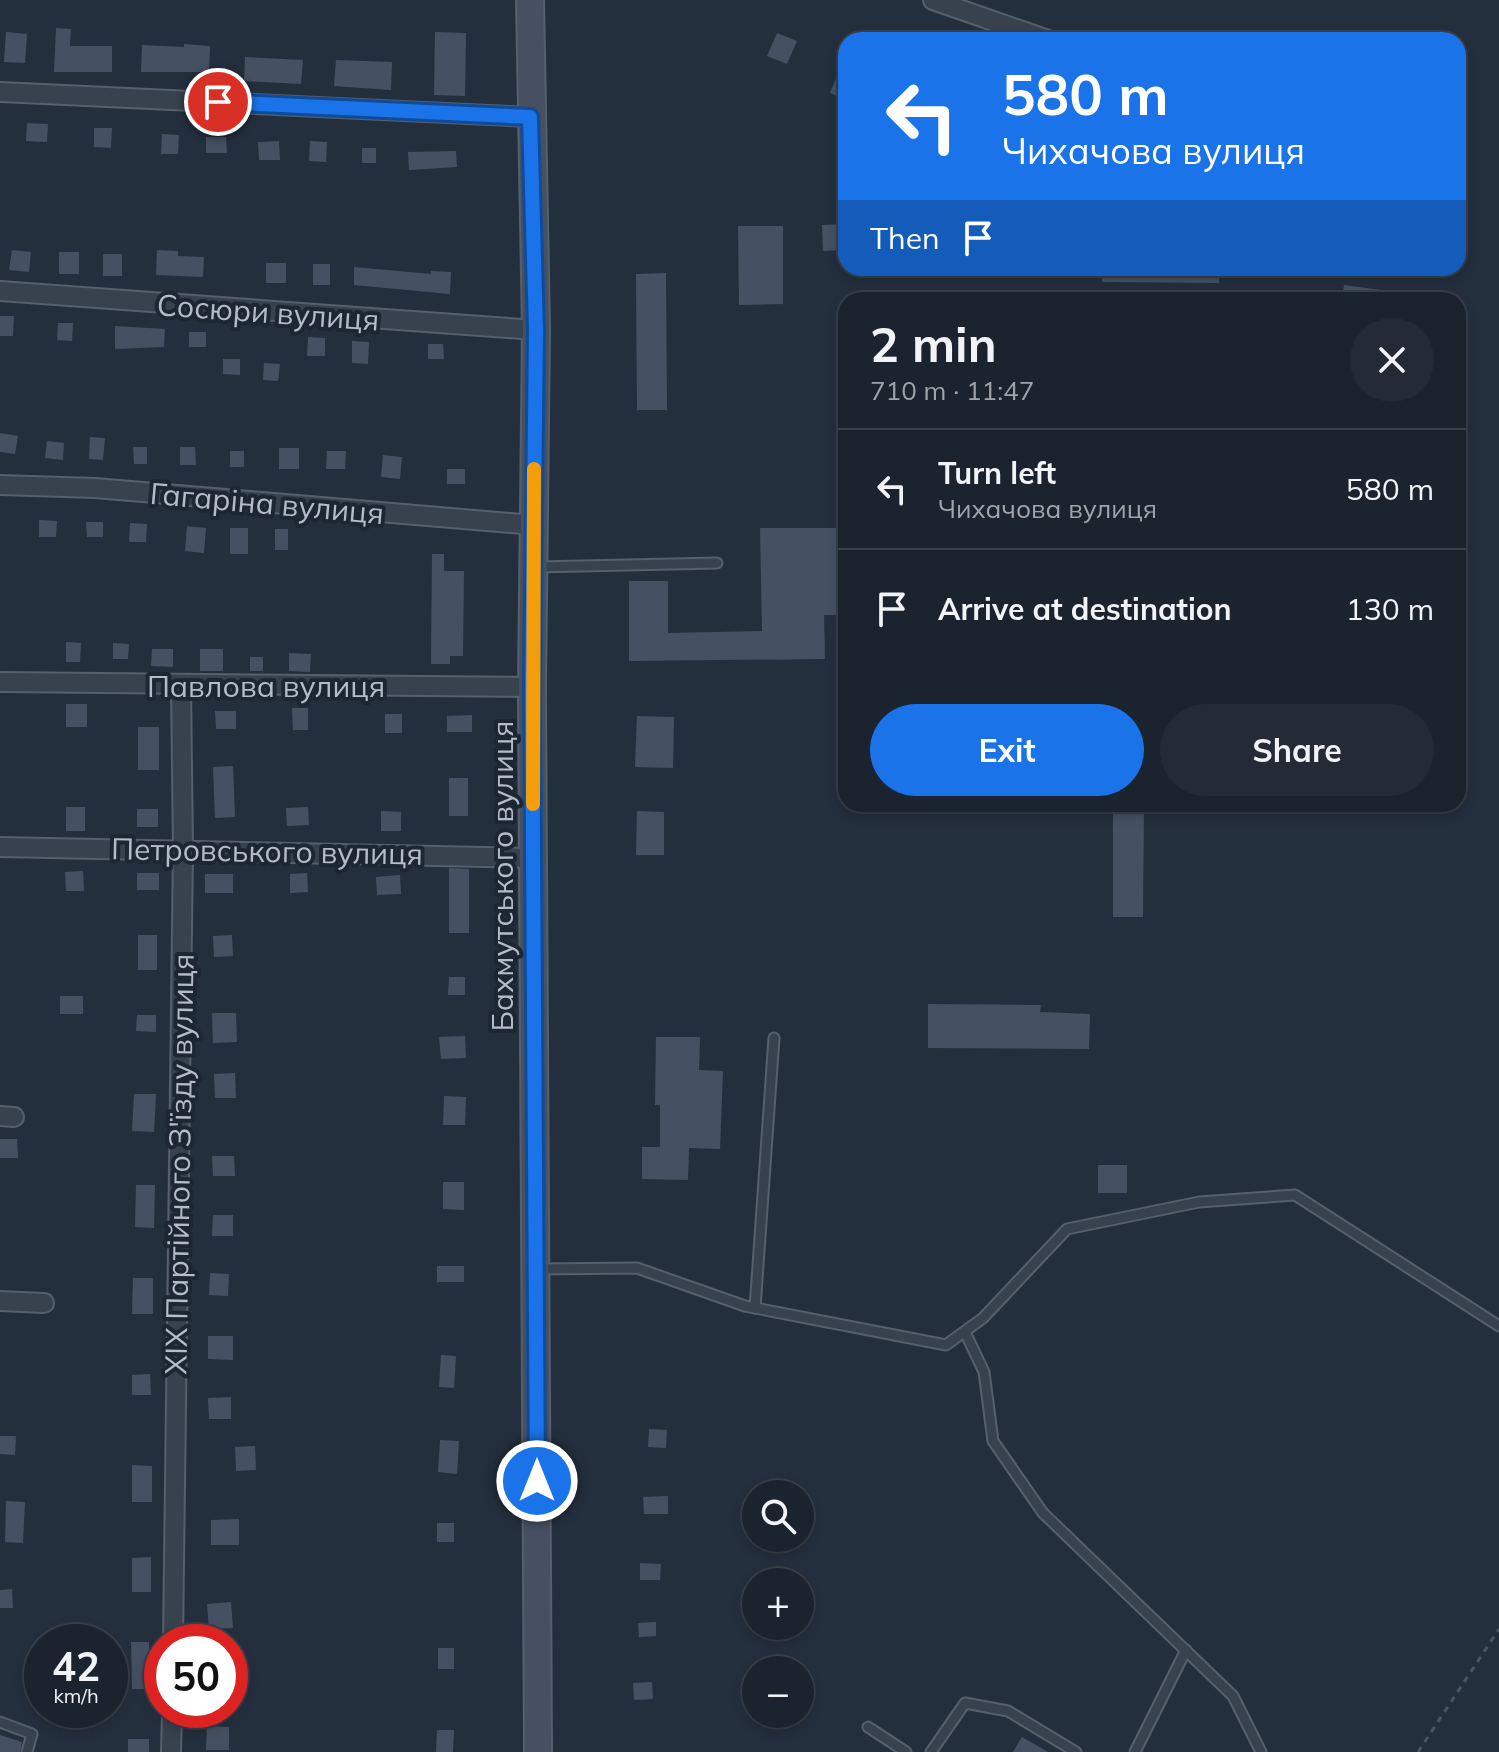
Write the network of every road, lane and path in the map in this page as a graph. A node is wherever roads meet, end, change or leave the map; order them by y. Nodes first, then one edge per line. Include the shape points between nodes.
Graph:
1 (530, 0) edge
2 (933, 0) edge
3 (1025, 32) edge
4 (0, 92) edge
5 (530, 117) junction
6 (0, 291) edge
7 (536, 330) junction
8 (0, 485) edge
9 (534, 525) junction
10 (717, 563) dead end
11 (533, 567) junction
12 (0, 682) edge
13 (181, 687) junction
14 (532, 687) junction
15 (0, 847) edge
16 (183, 849) junction
17 (533, 858) junction
18 (774, 1038) dead end
19 (537, 1269) junction
20 (0, 1301) edge
21 (44, 1303) dead end
22 (755, 1308) junction
23 (1499, 1326) edge
24 (965, 1332) junction
25 (173, 1624) edge
26 (1499, 1629) edge
27 (1186, 1650) junction
28 (0, 1722) edge
29 (868, 1727) dead end
30 (172, 1728) edge
31 (27, 1752) edge
32 (171, 1752) edge
33 (538, 1752) edge
34 (906, 1752) edge
35 (931, 1752) edge
36 (1076, 1752) edge
37 (1135, 1752) edge
38 (1261, 1752) edge
39 (1418, 1752) edge

1 - 5 main road, Бахмутського вулиця
2 - 3 street
4 - 5 street
5 - 7 main road, Бахмутського вулиця
6 - 7 street, Сосюри вулиця
7 - 9 main road, Бахмутського вулиця
8 - 9 street, Гагаріна вулиця via 95,488
9 - 11 main road, Бахмутського вулиця
10 - 11 lane
11 - 14 main road, Бахмутського вулиця
12 - 13 street, Павлова вулиця
13 - 14 street, Павлова вулиця
13 - 16 street, XIX Партійного З'їзду вулиця
14 - 17 main road, Бахмутського вулиця
15 - 16 street, Петровського вулиця
16 - 17 street, Петровського вулиця
16 - 25 street, XIX Партійного З'їзду вулиця
17 - 19 main road, Бахмутського вулиця
18 - 22 lane
19 - 22 lane via 637,1268
19 - 33 main road, Бахмутського вулиця
20 - 21 street
22 - 24 lane via 946,1345
23 - 24 lane via 1295,1195 1199,1202 1067,1229
24 - 27 lane via 984,1372 993,1441 1035,1501
26 - 39 path
27 - 37 lane
27 - 38 lane via 1233,1696
28 - 31 lane via 32,1734
29 - 34 lane
30 - 32 street
35 - 36 lane via 965,1703 1008,1711

